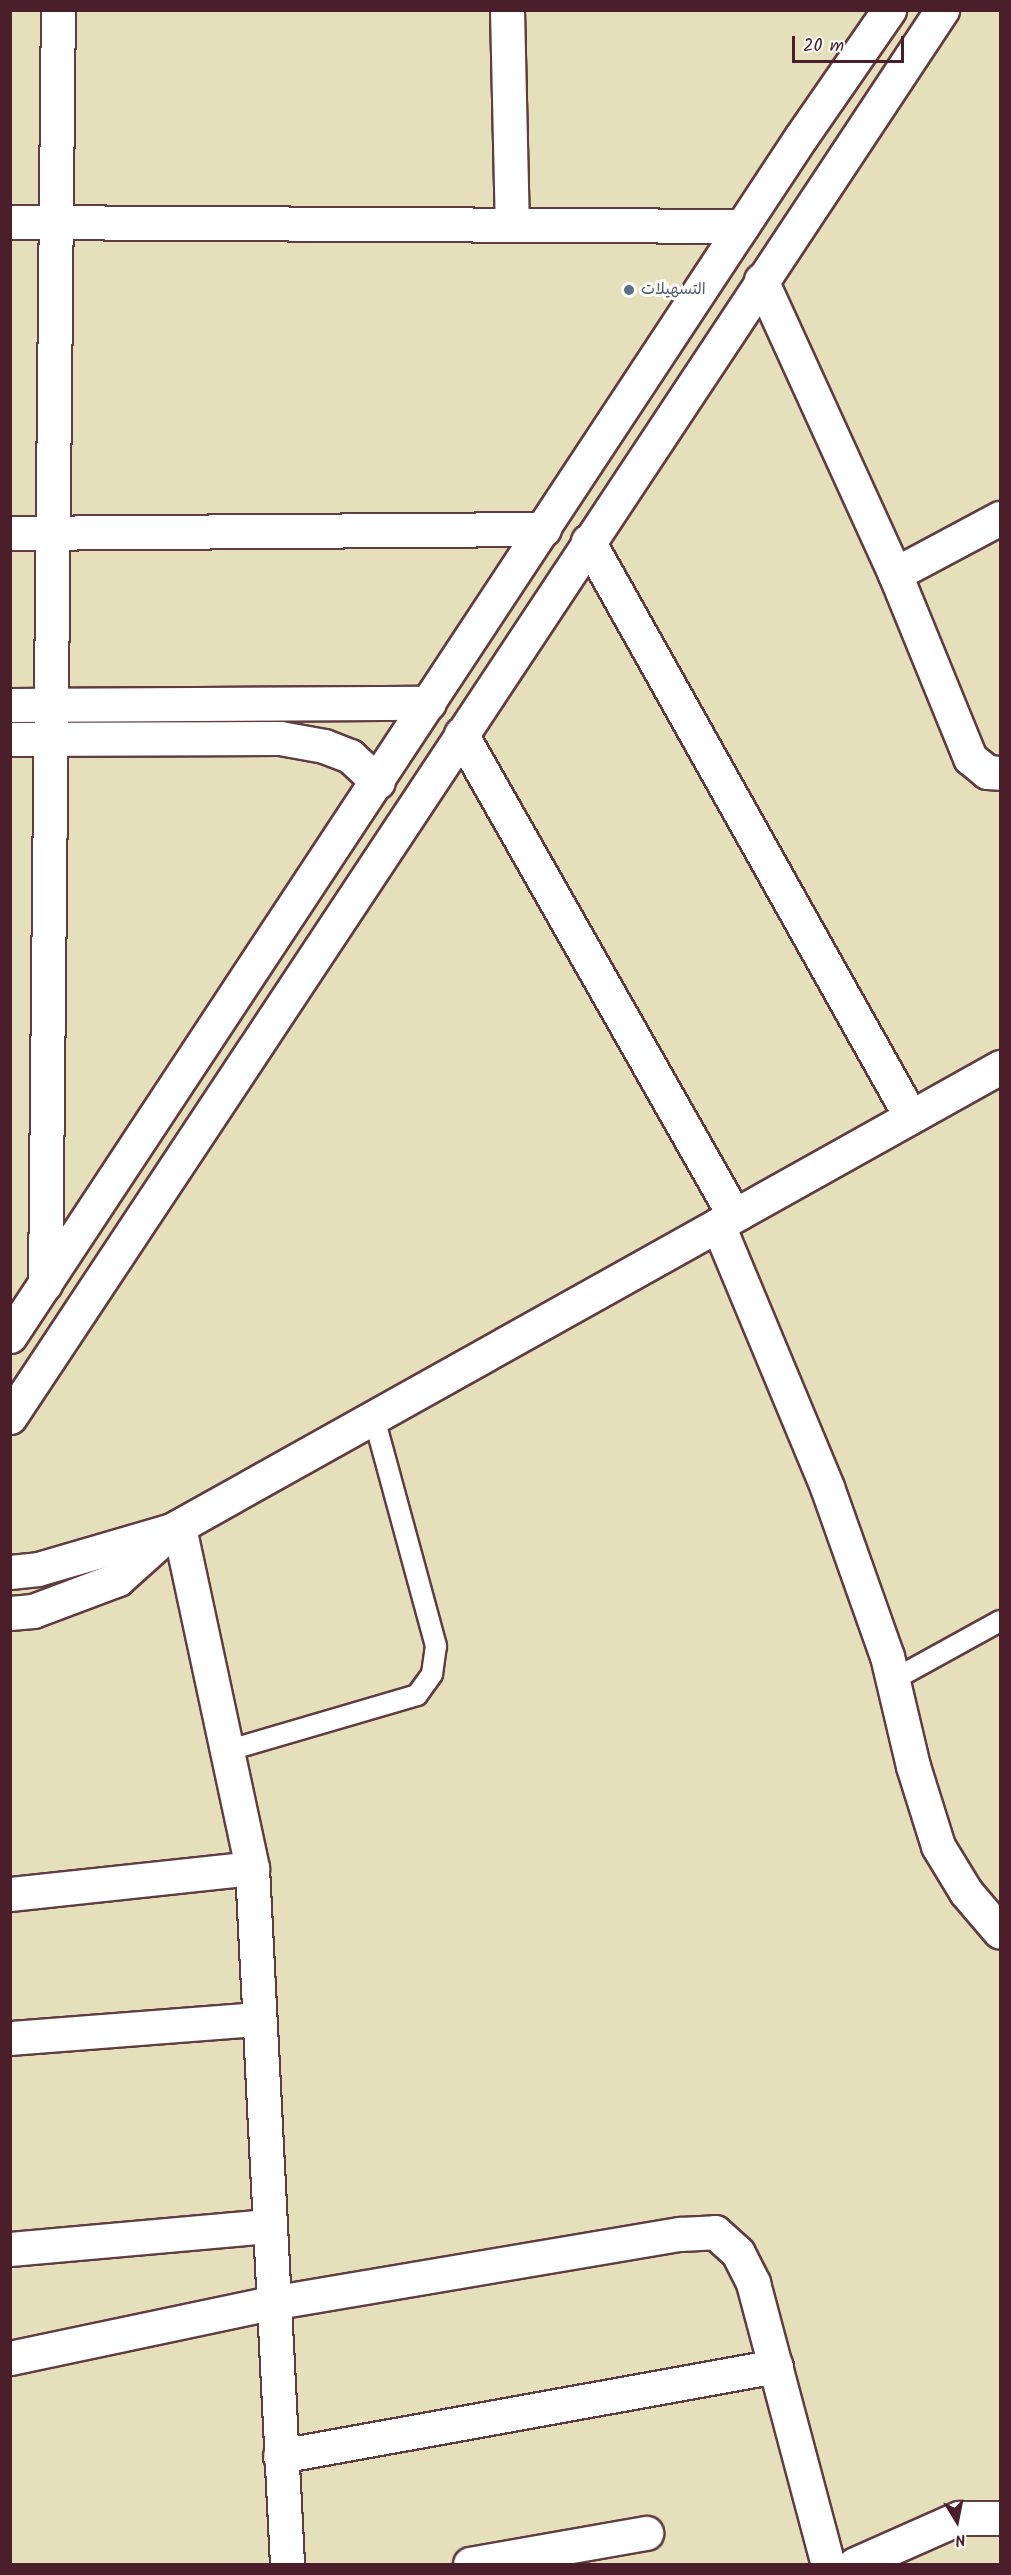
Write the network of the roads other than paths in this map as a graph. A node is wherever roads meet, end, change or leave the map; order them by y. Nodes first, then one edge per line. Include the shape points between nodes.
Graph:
1 (58, 10) edge
2 (507, 10) edge
3 (889, 10) edge
4 (942, 10) edge
5 (10, 222) edge
6 (58, 222) junction
7 (512, 225) junction
8 (742, 226) junction
9 (761, 280) junction
10 (1000, 518) edge
11 (543, 530) junction
12 (54, 532) junction
13 (10, 533) edge
14 (588, 541) junction
15 (895, 574) junction
16 (429, 703) junction
17 (10, 705) edge
18 (52, 705) junction
19 (461, 734) junction
20 (10, 739) edge
21 (52, 739) junction
22 (1000, 773) edge
23 (378, 782) junction
24 (1000, 1067) edge
25 (911, 1117) junction
26 (726, 1220) junction
27 (45, 1284) junction
28 (10, 1336) edge
29 (10, 1417) edge
30 (374, 1418) junction
31 (176, 1528) junction
32 (10, 1572) edge
33 (10, 1613) edge
34 (1000, 1621) edge
35 (893, 1680) junction
36 (226, 1751) junction
37 (252, 1868) junction
38 (10, 1894) edge
39 (1000, 1932) edge
40 (258, 2019) junction
41 (10, 2038) edge
42 (267, 2226) junction
43 (10, 2249) edge
44 (271, 2303) junction
45 (10, 2358) edge
46 (776, 2366) junction
47 (280, 2456) junction
48 (1000, 2518) edge
49 (646, 2533) dead end
50 (287, 2565) edge
51 (470, 2565) edge
52 (828, 2565) edge
53 (855, 2565) edge

1 - 6 street
2 - 7 street
3 - 8 street
4 - 9 street
5 - 6 street
6 - 7 street
6 - 12 street
7 - 8 street
8 - 11 street
9 - 14 street
9 - 15 street
10 - 15 street
11 - 12 street
11 - 16 street
12 - 13 street
12 - 18 street
14 - 19 street
14 - 25 street
15 - 22 street via 970,758 987,772
16 - 18 street
16 - 23 street
17 - 18 street
18 - 21 street
19 - 26 street
19 - 29 street
20 - 21 street
21 - 23 street via 280,738 324,746 350,756
21 - 27 street
23 - 27 street
24 - 25 street
25 - 26 street
26 - 30 street
26 - 35 street
27 - 28 street
30 - 31 street
30 - 36 lane via 436,1646 432,1674 417,1695
31 - 32 street via 38,1569
31 - 33 street via 118,1579 33,1611
31 - 36 street
34 - 35 lane
35 - 39 street via 913,1766 938,1846 966,1892
36 - 37 street
37 - 38 street
37 - 40 street
40 - 41 street
40 - 42 street
42 - 43 street
42 - 44 street
44 - 45 street
44 - 46 street via 680,2234 715,2232 738,2253 753,2283
44 - 47 street
46 - 47 street
46 - 52 street
47 - 50 street
48 - 53 street via 959,2518
49 - 51 street

